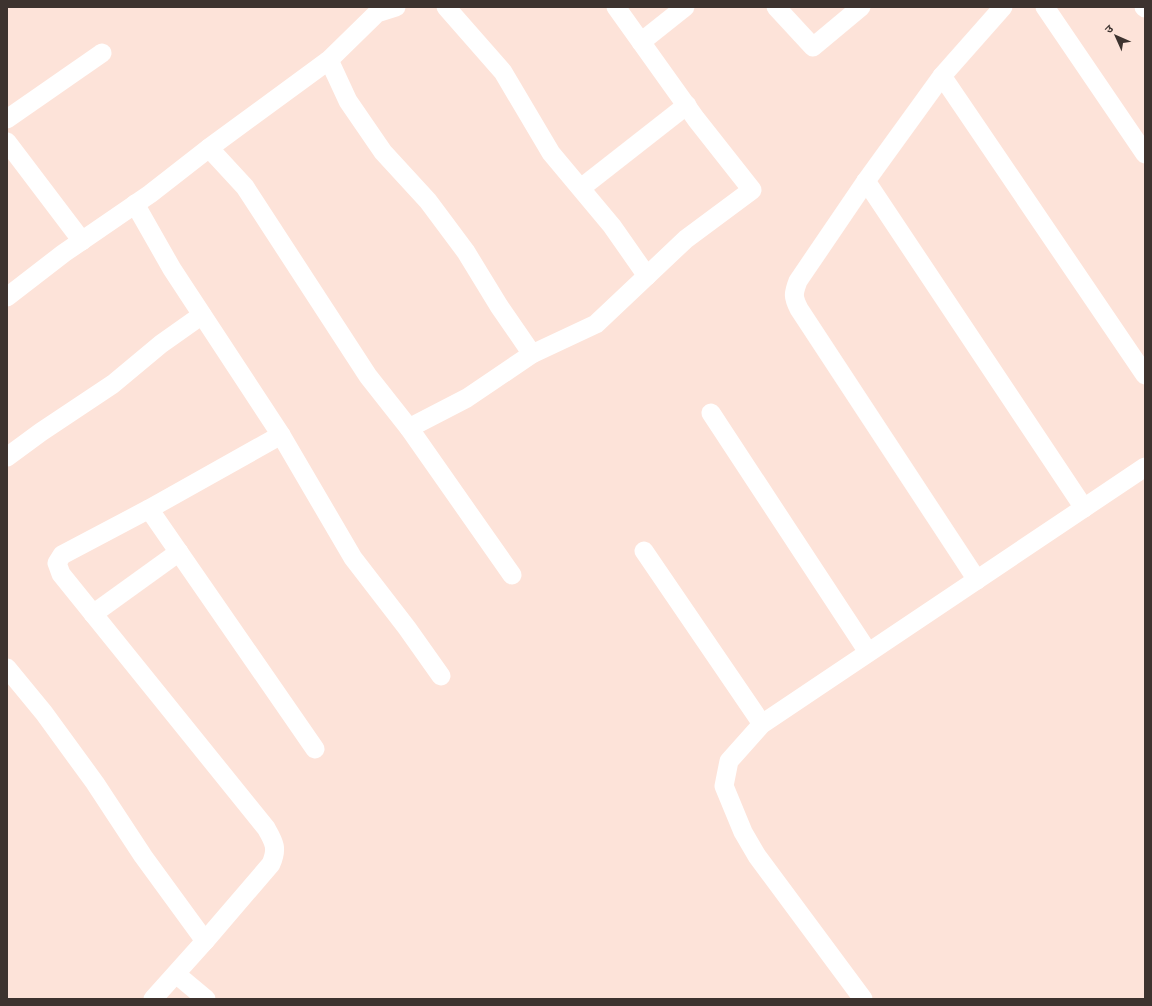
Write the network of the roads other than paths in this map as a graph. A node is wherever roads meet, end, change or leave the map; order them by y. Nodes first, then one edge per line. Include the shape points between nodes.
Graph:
1 (396, 7) edge
2 (446, 7) edge
3 (616, 7) edge
4 (685, 7) edge
5 (776, 7) edge
6 (861, 7) edge
7 (1003, 7) edge
8 (1045, 7) edge
9 (375, 10) edge
10 (641, 42) junction
11 (102, 53) dead end
12 (329, 60) junction
13 (942, 76) junction
14 (687, 105) junction
15 (7, 119) edge
16 (7, 142) edge
17 (209, 148) junction
18 (1145, 154) edge
19 (866, 181) junction
20 (581, 188) junction
21 (135, 204) junction
22 (82, 241) junction
23 (647, 276) junction
24 (7, 297) edge
25 (202, 315) junction
26 (532, 354) junction
27 (1145, 375) edge
28 (711, 413) dead end
29 (409, 428) junction
30 (281, 435) junction
31 (7, 457) edge
32 (1145, 467) edge
33 (1084, 508) junction
34 (149, 509) junction
35 (644, 551) dead end
36 (179, 552) junction
37 (512, 575) dead end
38 (977, 580) junction
39 (93, 614) junction
40 (868, 652) junction
41 (7, 668) edge
42 (441, 676) dead end
43 (762, 724) junction
44 (314, 749) dead end
45 (204, 942) junction
46 (176, 974) junction
47 (152, 999) edge
48 (206, 999) edge
49 (863, 999) edge

1 - 9 street
2 - 20 street via 503,72 551,153
3 - 10 street
4 - 10 street
5 - 6 street via 813,47
7 - 13 street
8 - 18 street
9 - 12 street
10 - 14 street
11 - 15 street
12 - 17 street
12 - 26 street via 352,108 382,152 428,201 466,252
13 - 19 street
13 - 27 street
14 - 20 street
14 - 23 street via 752,190 686,239
16 - 22 street
17 - 21 street
17 - 29 street via 244,187 368,376
19 - 33 street
19 - 38 street via 798,281 794,293 795,301
20 - 23 street
21 - 22 street
21 - 25 street
22 - 24 street
23 - 26 street via 596,324
25 - 30 street
25 - 31 street via 161,344 114,384
26 - 29 street via 467,398
28 - 40 street
29 - 37 street
30 - 34 street
30 - 42 street via 353,558
32 - 33 street
33 - 38 street
34 - 36 street
34 - 39 street via 62,555 57,563 61,574
35 - 43 street
36 - 39 street
36 - 44 street
38 - 40 street
39 - 45 street via 266,828 273,841 275,854 271,864
40 - 43 street
41 - 45 street via 44,713 95,783 142,856
43 - 49 street via 729,761 724,786 743,832 757,856
45 - 46 street
46 - 47 street
46 - 48 street

